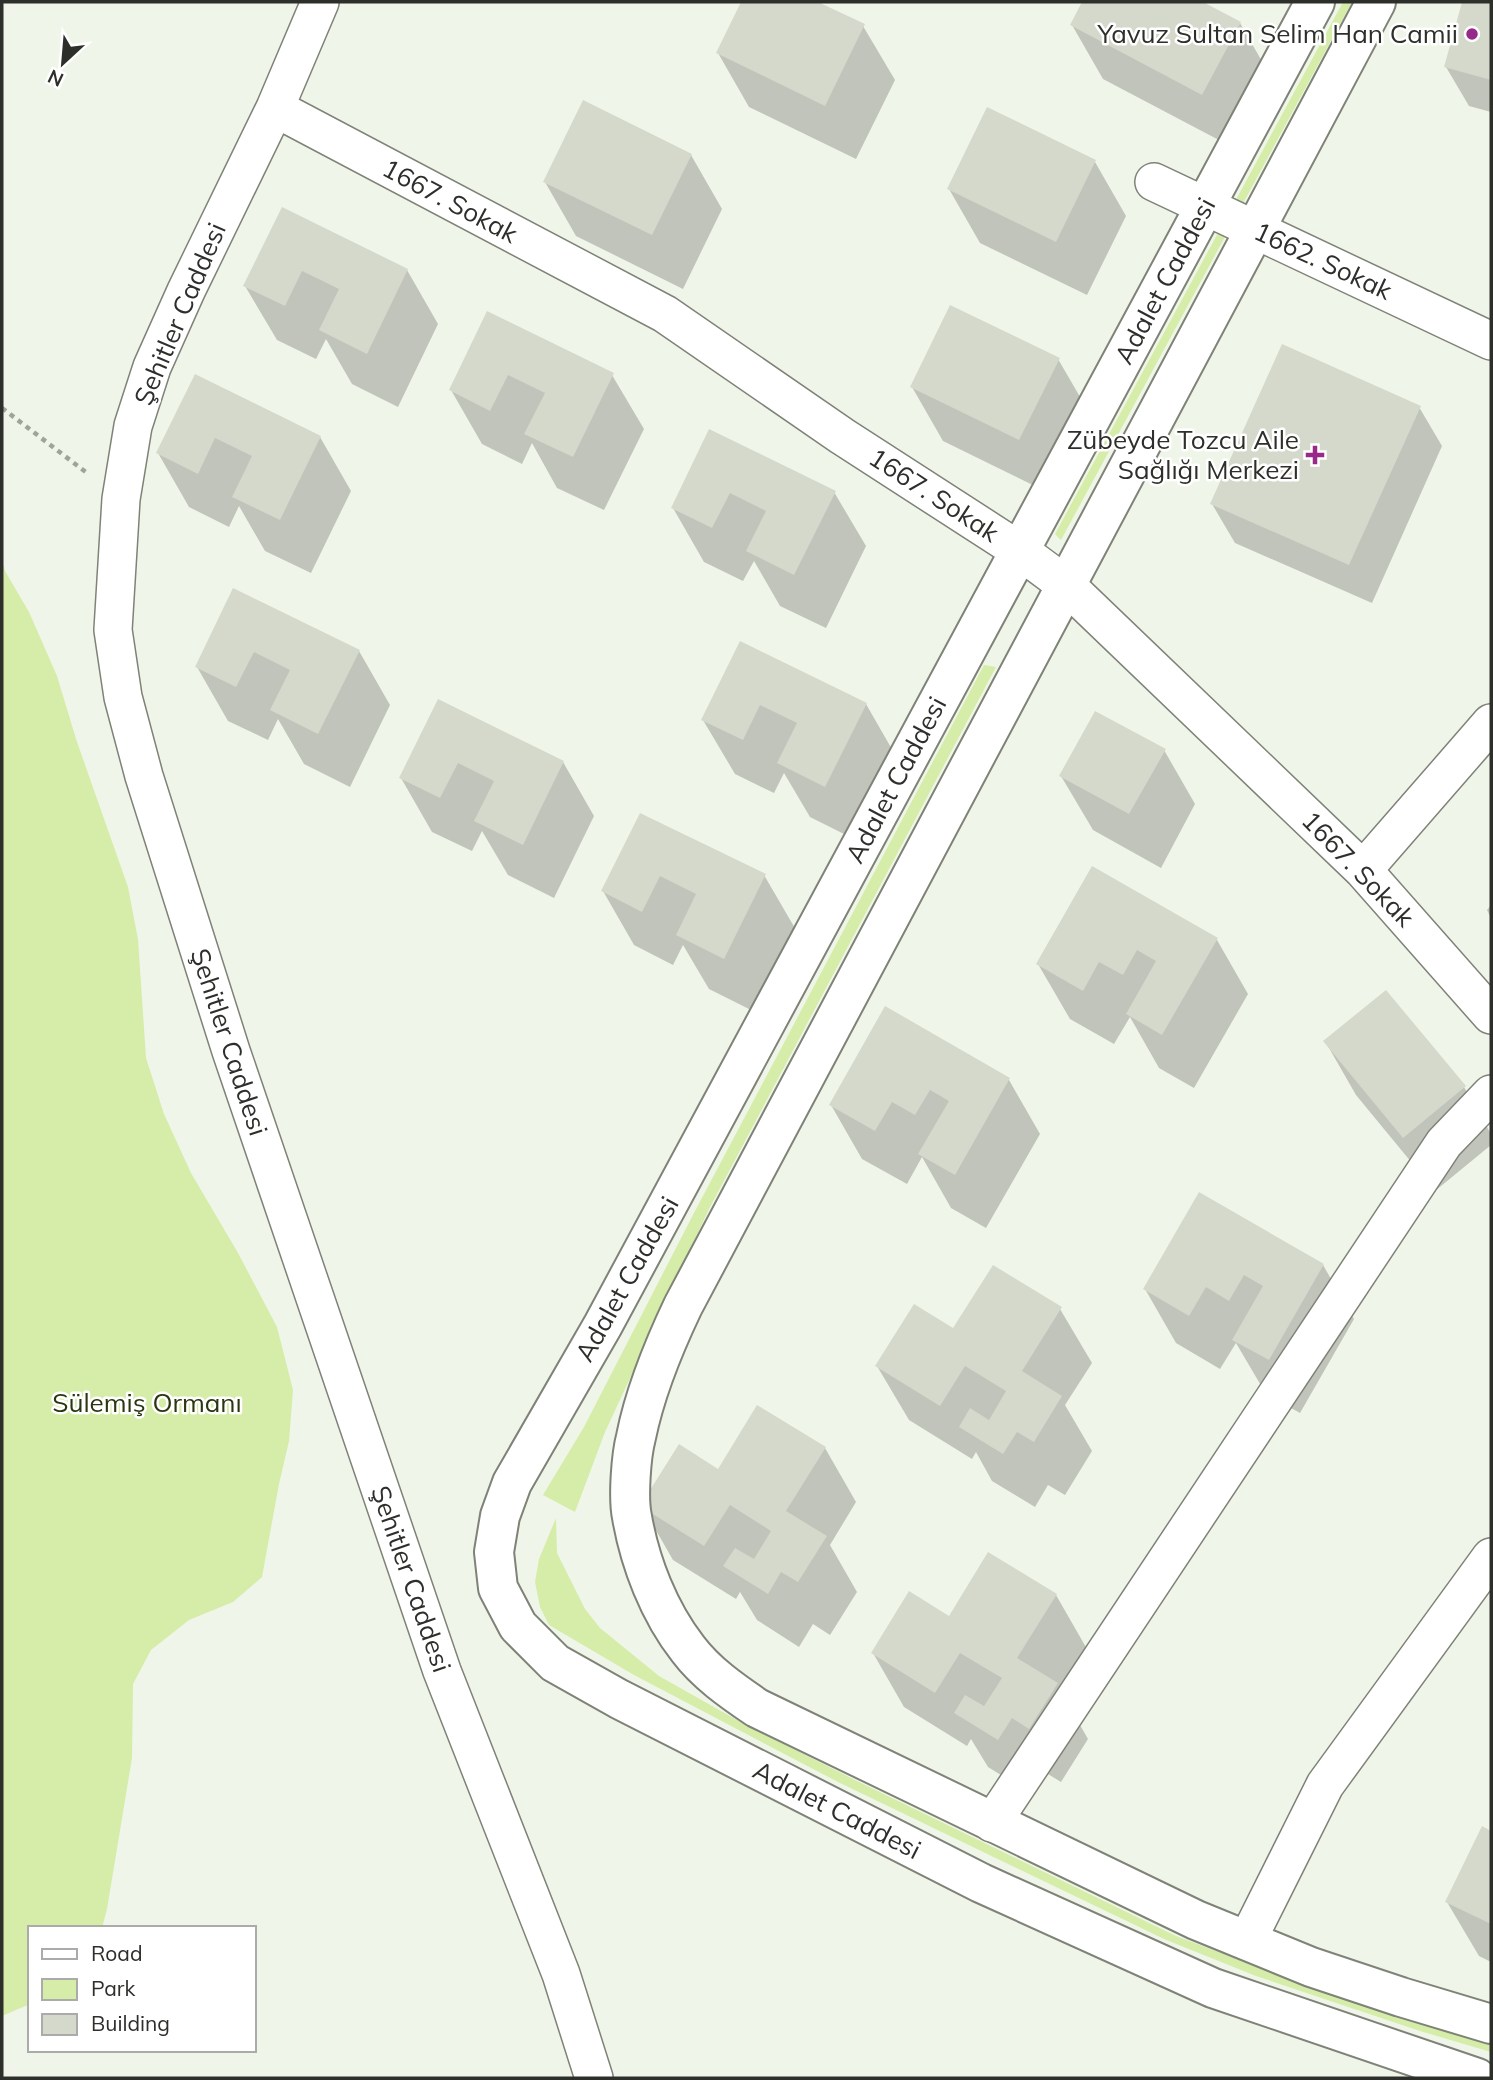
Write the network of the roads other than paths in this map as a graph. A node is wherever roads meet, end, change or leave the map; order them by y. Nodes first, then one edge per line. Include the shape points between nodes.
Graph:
1 (320, 2) edge
2 (1315, 2) edge
3 (1377, 2) edge
4 (275, 108) junction
5 (1154, 181) dead end
6 (1206, 206) junction
7 (1255, 229) junction
8 (1491, 341) edge
9 (1020, 551) junction
10 (1066, 585) junction
11 (1491, 723) edge
12 (1363, 870) junction
13 (1491, 1015) edge
14 (1491, 1094) edge
15 (1491, 1557) edge
16 (992, 1823) junction
17 (1247, 1941) junction
18 (1491, 2024) edge
19 (594, 2078) edge
20 (1477, 2078) edge

1 - 4 street, Şehitler Caddesi
2 - 6 street, Adalet Caddesi
3 - 7 street
4 - 9 street, 1667. Sokak via 665,314
4 - 19 street, Şehitler Caddesi via 152,367 133,426 121,499 113,630 123,697 231,1051 437,1658 561,1974
5 - 6 street, 1662. Sokak
6 - 7 street, 1662. Sokak
6 - 9 street, Adalet Caddesi
7 - 8 street, 1662. Sokak
7 - 10 street
9 - 10 street, 1667. Sokak
9 - 20 street, Adalet Caddesi via 603,1325 513,1483 500,1516 494,1552 498,1588 518,1626 555,1663 981,1883 1213,1988
10 - 12 street, 1667. Sokak
10 - 16 street via 682,1306 648,1392 635,1439 631,1484 631,1515 662,1607 688,1649 720,1682 757,1708
11 - 12 street
12 - 13 street, 1667. Sokak
14 - 16 street via 1444,1143
15 - 17 street via 1325,1785
16 - 17 street
17 - 18 street via 1311,1967

